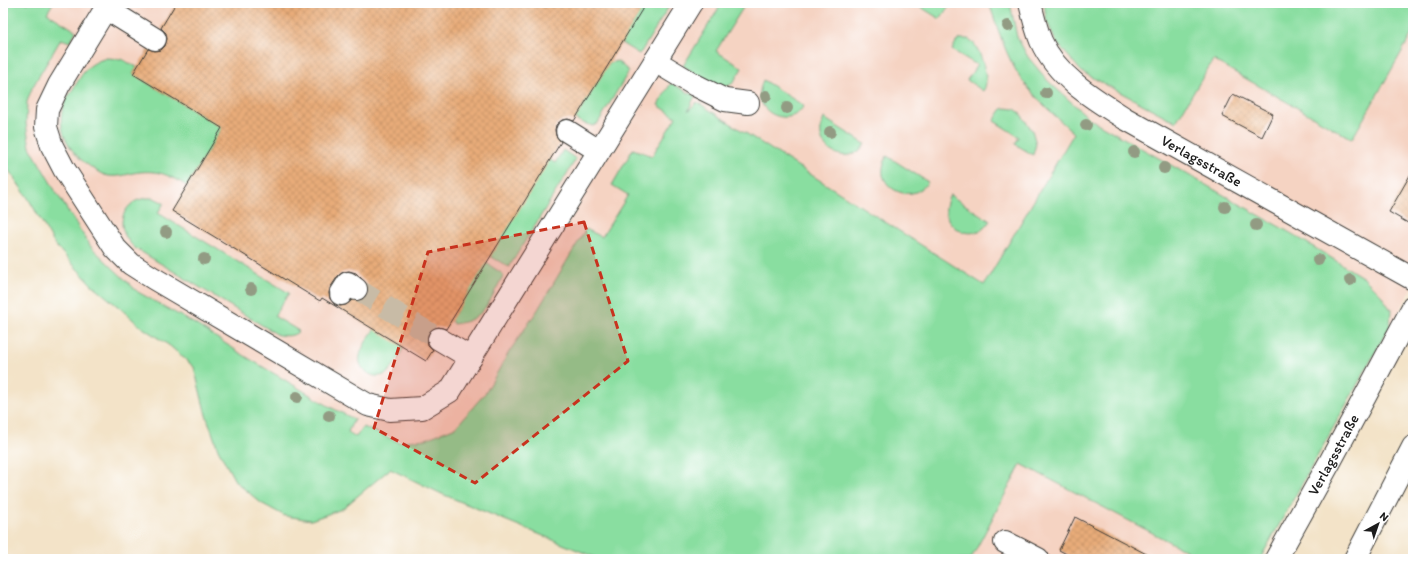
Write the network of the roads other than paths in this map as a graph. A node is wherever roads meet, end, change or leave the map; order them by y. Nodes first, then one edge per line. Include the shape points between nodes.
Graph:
1 (691, 3) edge
2 (1030, 3) edge
3 (107, 6) edge
4 (155, 39) dead end
5 (655, 61) junction
6 (748, 103) dead end
7 (567, 132) dead end
8 (599, 151) junction
9 (1413, 279) edge
10 (1413, 307) edge
11 (439, 339) tunnel mouth
12 (470, 358) junction
13 (1413, 447) edge
14 (1005, 542) dead end
15 (1038, 559) edge
16 (1276, 559) edge
17 (1355, 559) edge

1 - 5 street
2 - 9 street, Verlagsstraße via 1041,42 1054,62 1073,82 1098,101
3 - 4 street
3 - 12 street via 59,85 48,110 46,127 64,169 115,248 131,264 368,405 390,410 422,408 450,391
5 - 6 street via 725,100
5 - 8 street
7 - 8 street
8 - 12 street
10 - 16 street, Verlagsstraße
11 - 12 street
13 - 17 street
14 - 15 street

